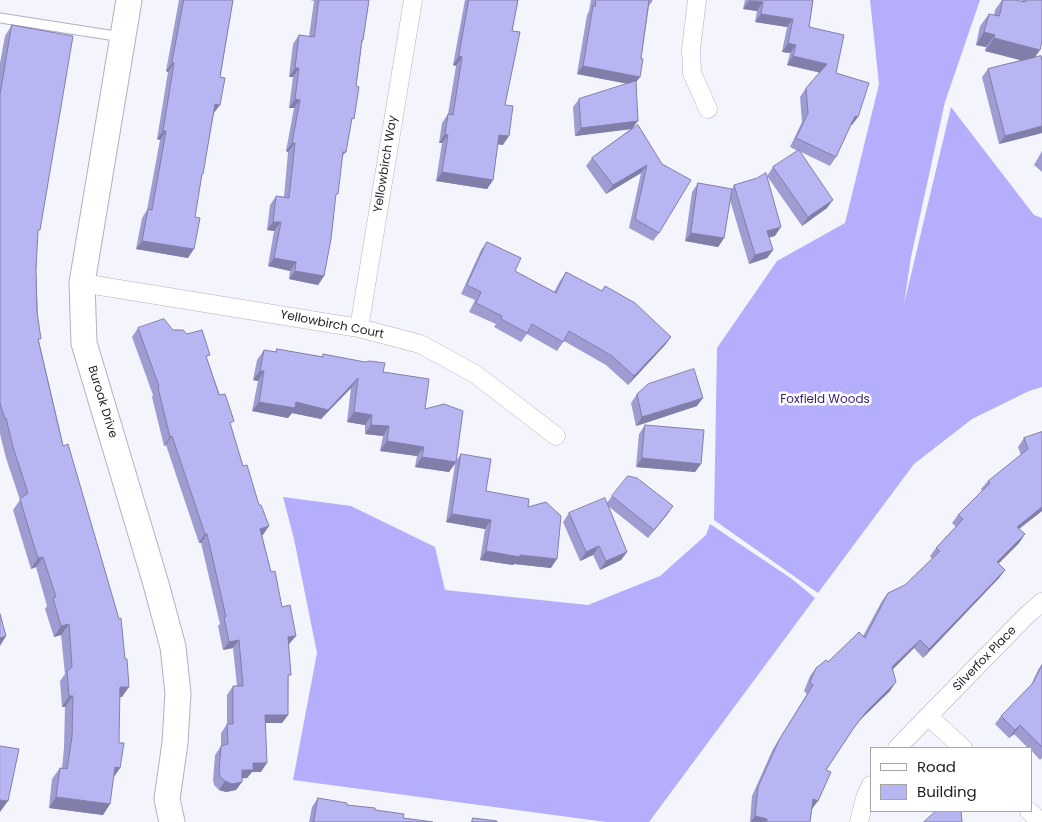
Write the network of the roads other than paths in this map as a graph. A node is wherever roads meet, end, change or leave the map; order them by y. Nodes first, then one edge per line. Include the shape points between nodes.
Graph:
1 (129, 0) edge
2 (413, 0) edge
3 (697, 0) edge
4 (0, 18) edge
5 (123, 37) junction
6 (708, 109) dead end
7 (82, 283) junction
8 (359, 328) junction
9 (556, 436) dead end
10 (1042, 602) edge
11 (928, 716) junction
12 (898, 747) edge
13 (961, 747) edge
14 (870, 787) edge
15 (169, 810) edge
16 (1030, 812) edge
17 (154, 822) edge
18 (860, 822) edge
19 (1041, 822) edge

1 - 5 street, Buroak Drive
2 - 8 street, Yellowbirch Way
3 - 6 street via 691,49 692,73
4 - 5 lane
5 - 7 street, Buroak Drive
7 - 8 street, Yellowbirch Court
7 - 15 street, Buroak Drive via 84,343 173,648 178,693
8 - 9 street, Yellowbirch Court via 420,344 475,374
10 - 11 street, Silverfox Place
11 - 12 street, Silverfox Place
11 - 13 street
14 - 18 street
15 - 17 street, Buroak Drive
16 - 19 street

